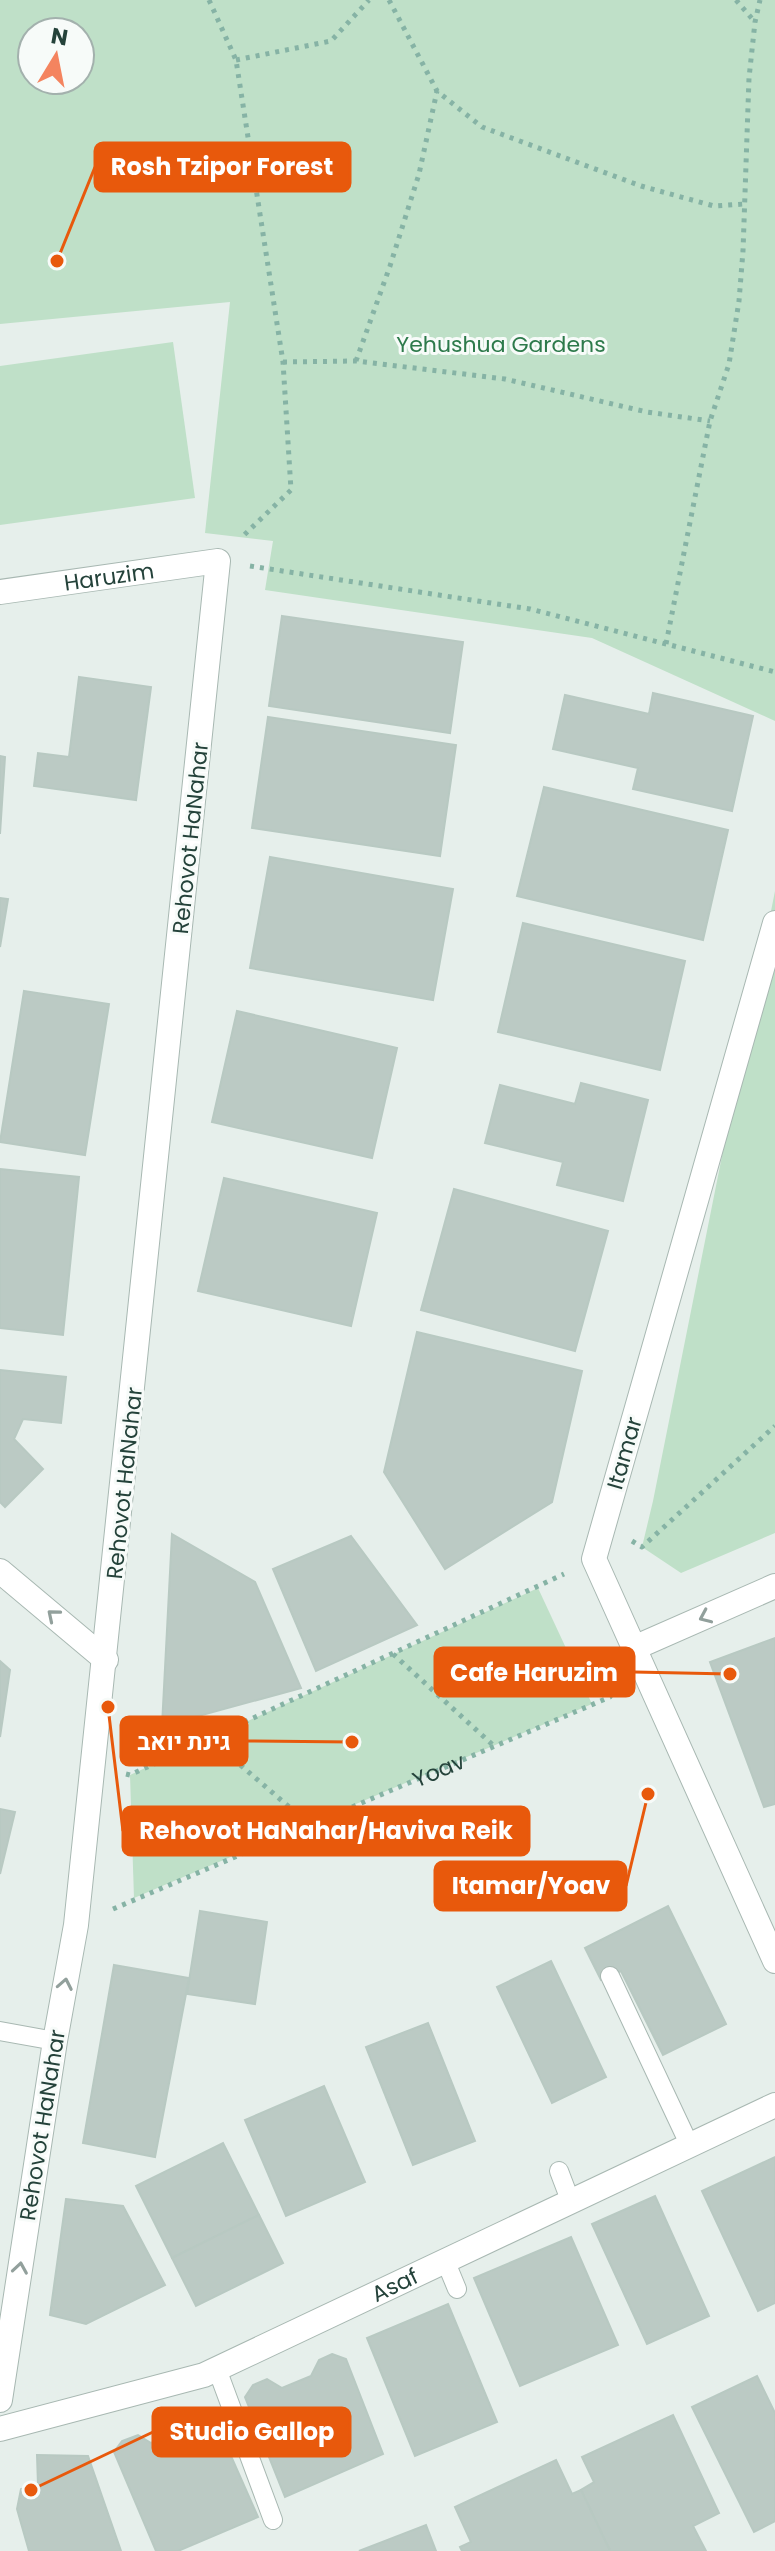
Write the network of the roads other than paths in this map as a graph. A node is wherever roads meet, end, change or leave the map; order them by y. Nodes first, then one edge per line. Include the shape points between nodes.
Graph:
1 (218, 561) joint
2 (0, 592) edge
3 (775, 923) edge
4 (0, 1571) edge
5 (775, 1586) edge
6 (634, 1648) junction
7 (106, 1660) junction
8 (775, 1961) edge
9 (610, 1976) dead end
10 (0, 2031) edge
11 (55, 2041) junction
12 (775, 2105) edge
13 (689, 2144) junction
14 (559, 2171) dead end
15 (570, 2200) junction
16 (445, 2260) junction
17 (457, 2289) dead end
18 (217, 2369) junction
19 (0, 2400) edge
20 (0, 2429) edge
21 (273, 2520) dead end

1 - 2 street, Haruzim
1 - 7 street, Rehovot HaNahar
3 - 6 street, Itamar via 594,1559
7 -> 4 street
5 -> 6 street
6 - 8 street
11 -> 7 street, Rehovot HaNahar via 76,1925
9 - 13 lane
10 - 11 lane
19 -> 11 street, Rehovot HaNahar
12 - 13 street, Asaf
13 - 15 street, Asaf
14 - 15 lane
15 - 16 street, Asaf
16 - 17 lane
16 - 18 street, Asaf
18 - 20 street, Asaf
18 - 21 lane

